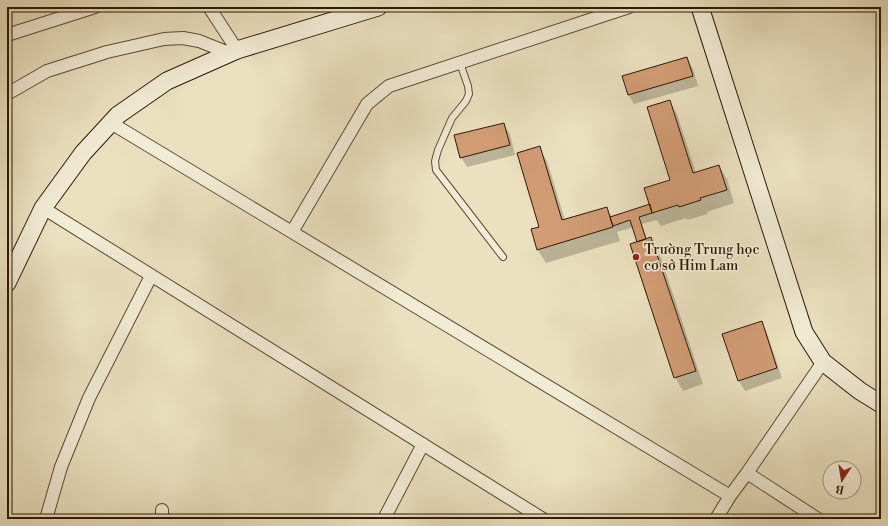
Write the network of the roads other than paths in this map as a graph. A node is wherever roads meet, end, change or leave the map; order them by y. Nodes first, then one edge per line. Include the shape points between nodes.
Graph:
1 (95, 7) edge
2 (209, 7) edge
3 (378, 7) edge
4 (629, 7) edge
5 (700, 7) edge
6 (65, 11) edge
7 (7, 35) edge
8 (233, 52) junction
9 (460, 63) junction
10 (7, 94) edge
11 (111, 123) junction
12 (43, 208) junction
13 (292, 232) junction
14 (503, 257) dead end
15 (151, 276) junction
16 (7, 283) edge
17 (823, 362) junction
18 (881, 404) edge
19 (423, 444) junction
20 (747, 473) junction
21 (730, 496) junction
22 (46, 519) edge
23 (384, 519) edge
24 (543, 519) edge
25 (716, 519) edge
26 (818, 519) edge

1 - 6 street
2 - 8 street
3 - 8 street
4 - 9 street
5 - 17 street via 804,332
6 - 7 street
8 - 10 street via 199,41 183,38 164,39 107,52 47,71
8 - 11 street via 167,82
9 - 13 street via 389,86 367,104
9 - 14 lane via 469,94 452,118 438,150 436,170
11 - 12 street via 83,152
11 - 13 street
12 - 15 street
12 - 16 street
13 - 21 street
15 - 19 street
15 - 22 street via 89,398 61,467
17 - 18 street
17 - 20 street
19 - 23 street
19 - 24 street
20 - 21 street
20 - 26 street
21 - 25 street

